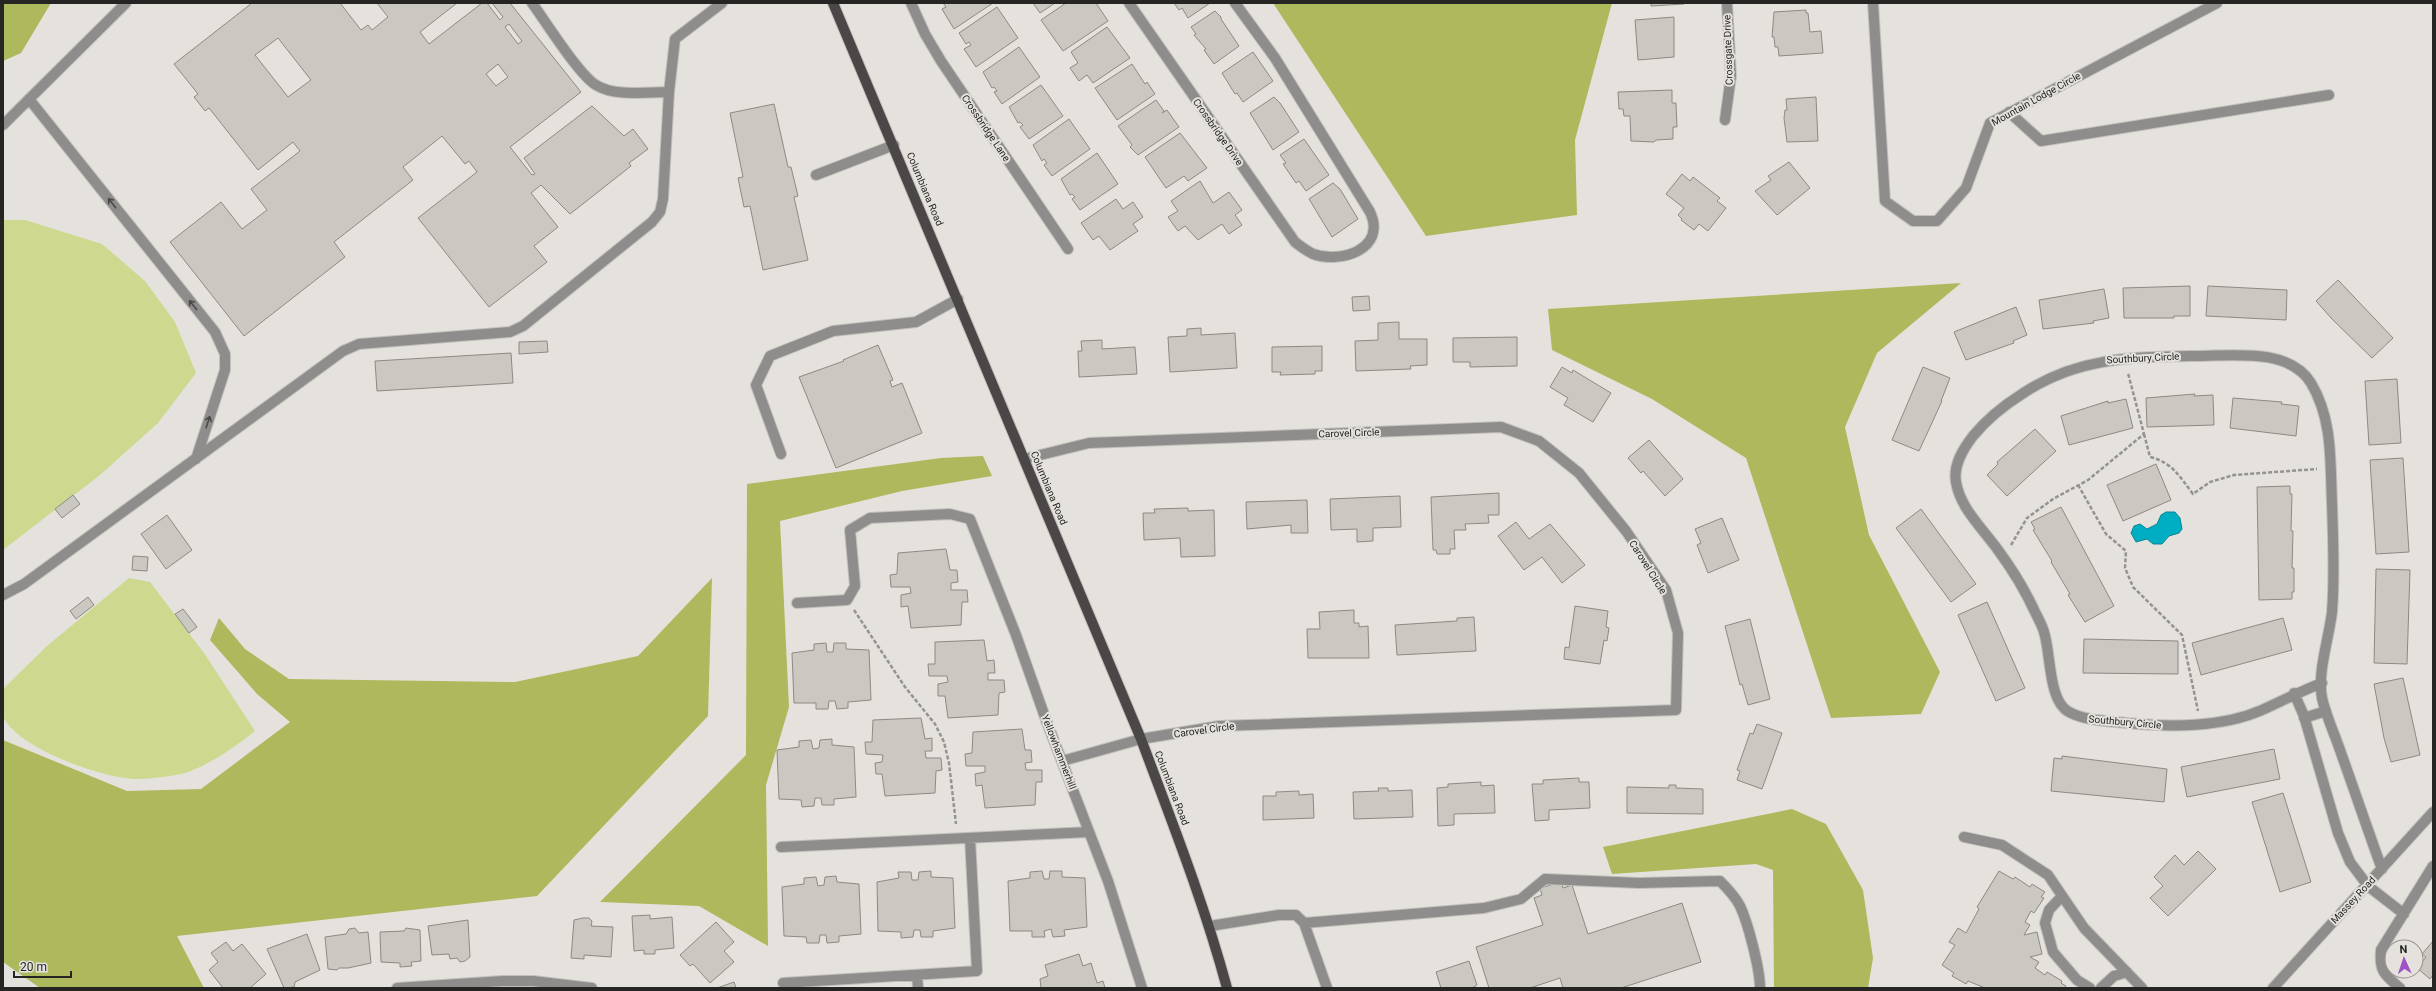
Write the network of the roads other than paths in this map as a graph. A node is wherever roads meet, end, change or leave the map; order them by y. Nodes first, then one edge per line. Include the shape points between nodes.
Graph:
1 (126, 3) edge
2 (532, 3) edge
3 (722, 3) edge
4 (833, 3) edge
5 (911, 3) edge
6 (1130, 3) edge
7 (1235, 3) edge
8 (1727, 3) edge
9 (1873, 3) edge
10 (2217, 3) edge
11 (709, 7) edge
12 (669, 92) junction
13 (2329, 95) dead end
14 (29, 99) junction
15 (2009, 112) junction
16 (1725, 120) dead end
17 (3, 125) edge
18 (894, 145) junction
19 (816, 175) dead end
20 (1068, 249) dead end
21 (958, 299) junction
22 (781, 454) dead end
23 (196, 459) junction
24 (1024, 459) junction
25 (3, 595) edge
26 (797, 602) dead end
27 (2322, 683) junction
28 (2294, 693) junction
29 (2326, 711) junction
30 (2304, 718) junction
31 (1140, 740) junction
32 (1062, 761) junction
33 (2433, 812) edge
34 (1089, 832) junction
35 (1964, 837) dead end
36 (970, 838) junction
37 (782, 847) dead end
38 (2433, 866) edge
39 (2382, 869) junction
40 (2368, 886) junction
41 (2062, 896) junction
42 (2404, 914) junction
43 (1304, 923) junction
44 (1210, 926) junction
45 (2127, 972) junction
46 (917, 975) junction
47 (783, 983) dead end
48 (397, 988) edge
49 (592, 988) edge
50 (918, 988) edge
51 (1142, 988) edge
52 (1228, 988) edge
53 (1327, 988) edge
54 (1760, 988) edge
55 (2090, 988) edge
56 (2101, 988) edge
57 (2142, 988) edge
58 (2273, 988) edge
59 (2400, 988) edge

1 - 14 street
2 - 12 street via 584,74 596,86 618,91
3 - 11 street
4 - 18 main road, Columbiana Road
5 - 20 street, Crossbridge Lane via 941,61
6 - 7 street, Crossbridge Drive via 1295,242 1313,254 1334,256 1363,249 1371,242 1374,220 1275,58
8 - 16 street, Crossgate Drive via 1731,76
9 - 15 street, Mountain Lodge Circle via 1886,201 1914,221 1937,220 1966,188 1990,123
10 - 15 street, Mountain Lodge Circle
11 - 12 street via 675,39
12 - 23 street via 663,199 660,212 652,222 523,326 510,332 359,344 342,352
13 - 15 street via 2041,141
14 - 17 street
23 -> 14 street via 225,370 225,354 214,332
18 - 19 street
18 - 21 main road, Columbiana Road
21 - 22 street via 916,322 833,330 770,356 756,385
21 - 24 main road, Columbiana Road
23 - 25 street via 24,584
24 - 31 main road, Columbiana Road
24 - 31 street, Carovel Circle via 1089,443 1501,427 1539,442 1578,473 1626,531 1666,590 1678,633 1676,710 1219,726
26 - 32 street, Yellowhammerhill via 848,600 855,586 850,530 870,518 950,514 970,519
27 - 28 street, Southbury Circle
27 - 28 street, Southbury Circle via 2332,614 2334,579 2330,438 2320,399 2308,378 2291,365 2271,358 2246,356 2104,360 2068,369 2037,384 1984,423 1964,448 1957,465 1955,479 1959,494 2004,557 2035,611 2045,633 2055,691 2062,707 2082,718 2152,726 2200,724 2260,711
27 - 29 street, Southbury Circle
28 - 30 street
29 - 30 street
29 - 39 street, Southbury Circle
30 - 40 street via 2338,833 2350,862
31 - 32 street
31 - 44 main road, Columbiana Road
32 - 34 street, Yellowhammerhill
33 - 39 street, Massey Road
34 - 36 street
34 - 51 street, Yellowhammerhill
35 - 41 street via 2002,846 2048,874
36 - 37 street
36 - 46 street via 977,971
38 - 42 street
39 - 40 street, Massey Road
40 - 42 street
40 - 58 street, Massey Road
41 - 45 street via 2084,928
41 - 55 street via 2049,910 2046,923 2053,952 2077,980
42 - 59 street via 2381,950 2380,964 2384,973
43 - 44 street via 1296,915
43 - 53 street
43 - 54 street via 1484,908 1521,899 1545,879 1639,883 1720,881 1731,892 1740,907 1749,933
44 - 52 main road, Columbiana Road
45 - 56 street via 2114,976
45 - 57 street
46 - 47 street
46 - 50 street
48 - 49 street via 503,981 533,981

